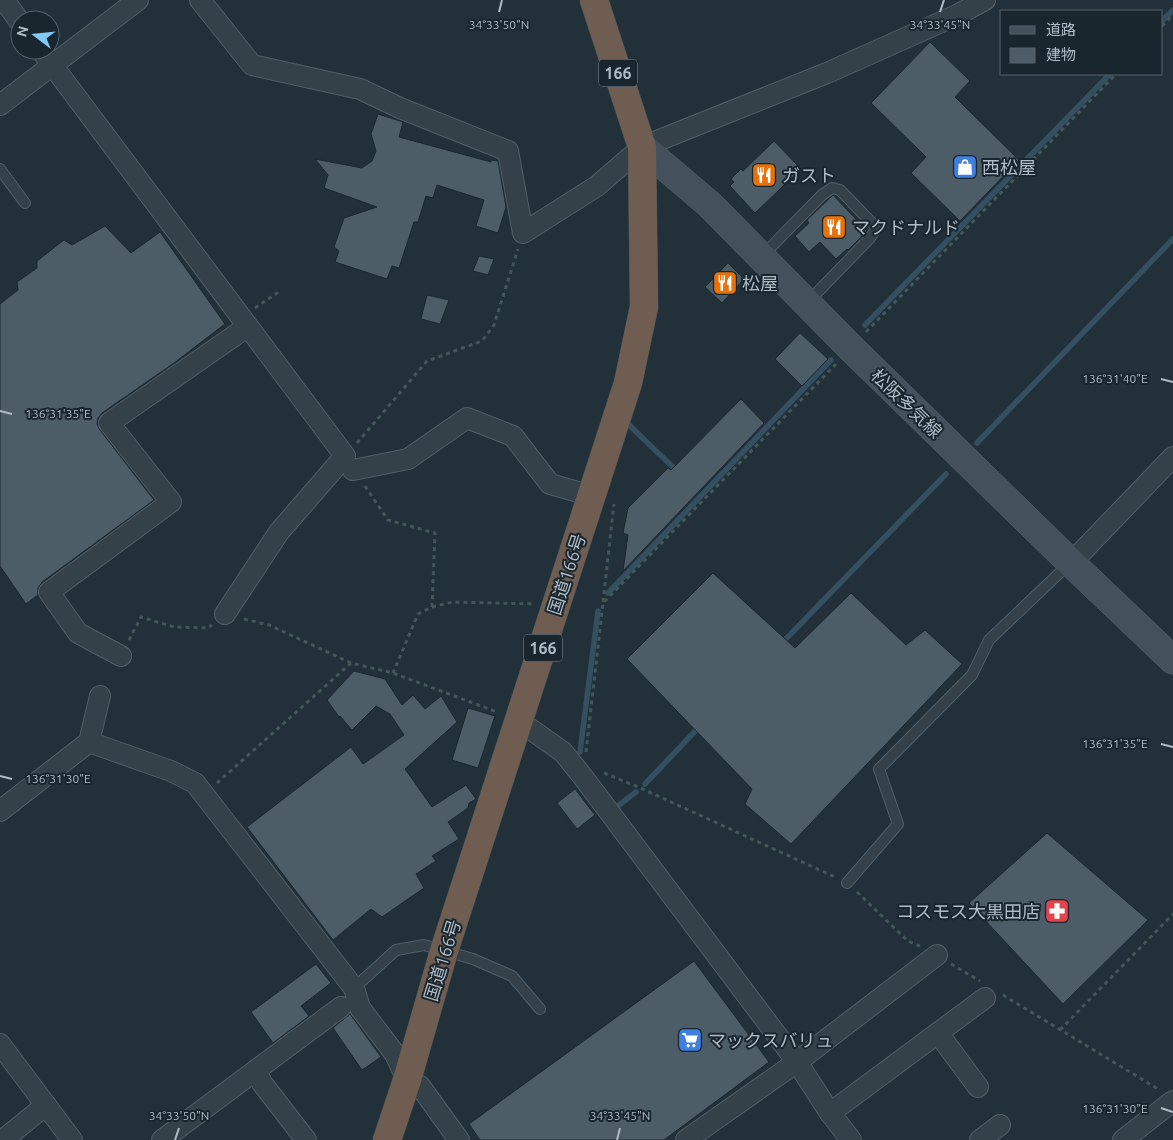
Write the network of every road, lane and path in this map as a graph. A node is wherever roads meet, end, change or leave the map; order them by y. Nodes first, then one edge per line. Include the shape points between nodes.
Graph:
1 (138, 0) edge
2 (200, 0) edge
3 (594, 0) edge
4 (985, 0) edge
5 (1173, 15) edge
6 (1163, 25) edge
7 (60, 48) edge
8 (43, 60) edge
9 (48, 60) edge
10 (1115, 75) edge
11 (0, 105) edge
12 (642, 147) junction
13 (0, 169) edge
14 (25, 203) dead end
15 (523, 233) junction
16 (761, 256) junction
17 (280, 291) dead end
18 (806, 303) junction
19 (244, 322) junction
20 (851, 348) junction
21 (1173, 458) edge
22 (349, 463) junction
23 (593, 491) junction
24 (1070, 563) junction
25 (602, 603) junction
26 (432, 607) junction
27 (556, 608) junction
28 (225, 614) junction
29 (121, 656) joint
30 (1173, 660) edge
31 (351, 663) junction
32 (393, 673) junction
33 (100, 696) dead end
34 (519, 720) junction
35 (88, 742) junction
36 (584, 772) junction
37 (204, 794) junction
38 (0, 812) edge
39 (847, 883) junction
40 (1173, 914) edge
41 (444, 952) junction
42 (937, 955) junction
43 (354, 988) junction
44 (989, 991) junction
45 (341, 1007) joint
46 (540, 1009) dead end
47 (1060, 1030) junction
48 (938, 1033) junction
49 (0, 1044) edge
50 (798, 1062) junction
51 (256, 1070) junction
52 (407, 1080) junction
53 (978, 1087) dead end
54 (1169, 1097) edge
55 (46, 1105) junction
56 (830, 1113) junction
57 (1000, 1125) dead end
58 (3, 1140) edge
59 (72, 1140) edge
60 (162, 1140) edge
61 (306, 1140) edge
62 (387, 1140) edge
63 (459, 1140) edge
64 (686, 1140) edge
65 (851, 1140) edge
66 (980, 1140) edge
67 (1123, 1140) edge

1 - 7 street
2 - 15 street via 252,65 360,89 508,150
3 - 12 highway, 国道166号 / 166
4 - 12 street via 827,73
5 - 6 path
8 - 11 street
9 - 19 street
10 - 20 path
12 - 15 street via 597,186
12 - 16 main road, 松阪多気線 via 710,205
12 - 23 highway, 国道166号 / 166 via 644,307 628,383
13 - 14 lane
15 - 22 path via 494,325 482,341 427,361
16 - 18 main road, 松阪多気線
16 - 18 lane via 832,188 840,190 874,225 876,229 870,238
17 - 19 path
18 - 20 main road, 松阪多気線
19 - 22 street
19 - 29 street via 109,423 172,502 48,592 78,633
20 - 24 main road, 松阪多気線
20 - 25 path
21 - 24 street
22 - 23 street via 408,459 467,418 513,436 550,484
22 - 26 path via 388,520 435,533
22 - 28 street via 279,532
23 - 25 path via 615,496
23 - 27 highway, 国道166号 / 166
24 - 30 main road, 松阪多気線
24 - 39 lane via 989,640 972,675 879,769 898,824
25 - 36 path
26 - 27 path via 454,602 478,602 524,603
26 - 32 path via 418,614
27 - 34 highway, 国道166号 / 166
28 - 29 path via 208,628 174,627 141,618
28 - 31 path via 269,625
31 - 32 path
31 - 37 path
32 - 34 path
33 - 35 street
34 - 36 street
34 - 41 highway, 国道166号 / 166
35 - 37 street via 171,771 196,783
35 - 38 street
36 - 39 path via 636,786
36 - 50 street
37 - 43 street
39 - 42 path via 908,941
40 - 47 path
41 - 43 lane via 424,945 396,950
41 - 46 lane via 473,958 512,976
41 - 52 highway, 国道166号 / 166
42 - 44 path
42 - 50 street
43 - 45 lane
43 - 52 street via 360,1008 395,1054
44 - 47 path
44 - 48 street
45 - 51 street
47 - 54 path
48 - 53 street
48 - 56 street
49 - 55 street
50 - 56 street
50 - 64 street
51 - 60 street
51 - 61 street via 262,1084
52 - 62 highway, 国道166号 / 166
52 - 63 street via 420,1086
54 - 67 street
55 - 58 street
55 - 59 street
56 - 65 street
57 - 66 street

